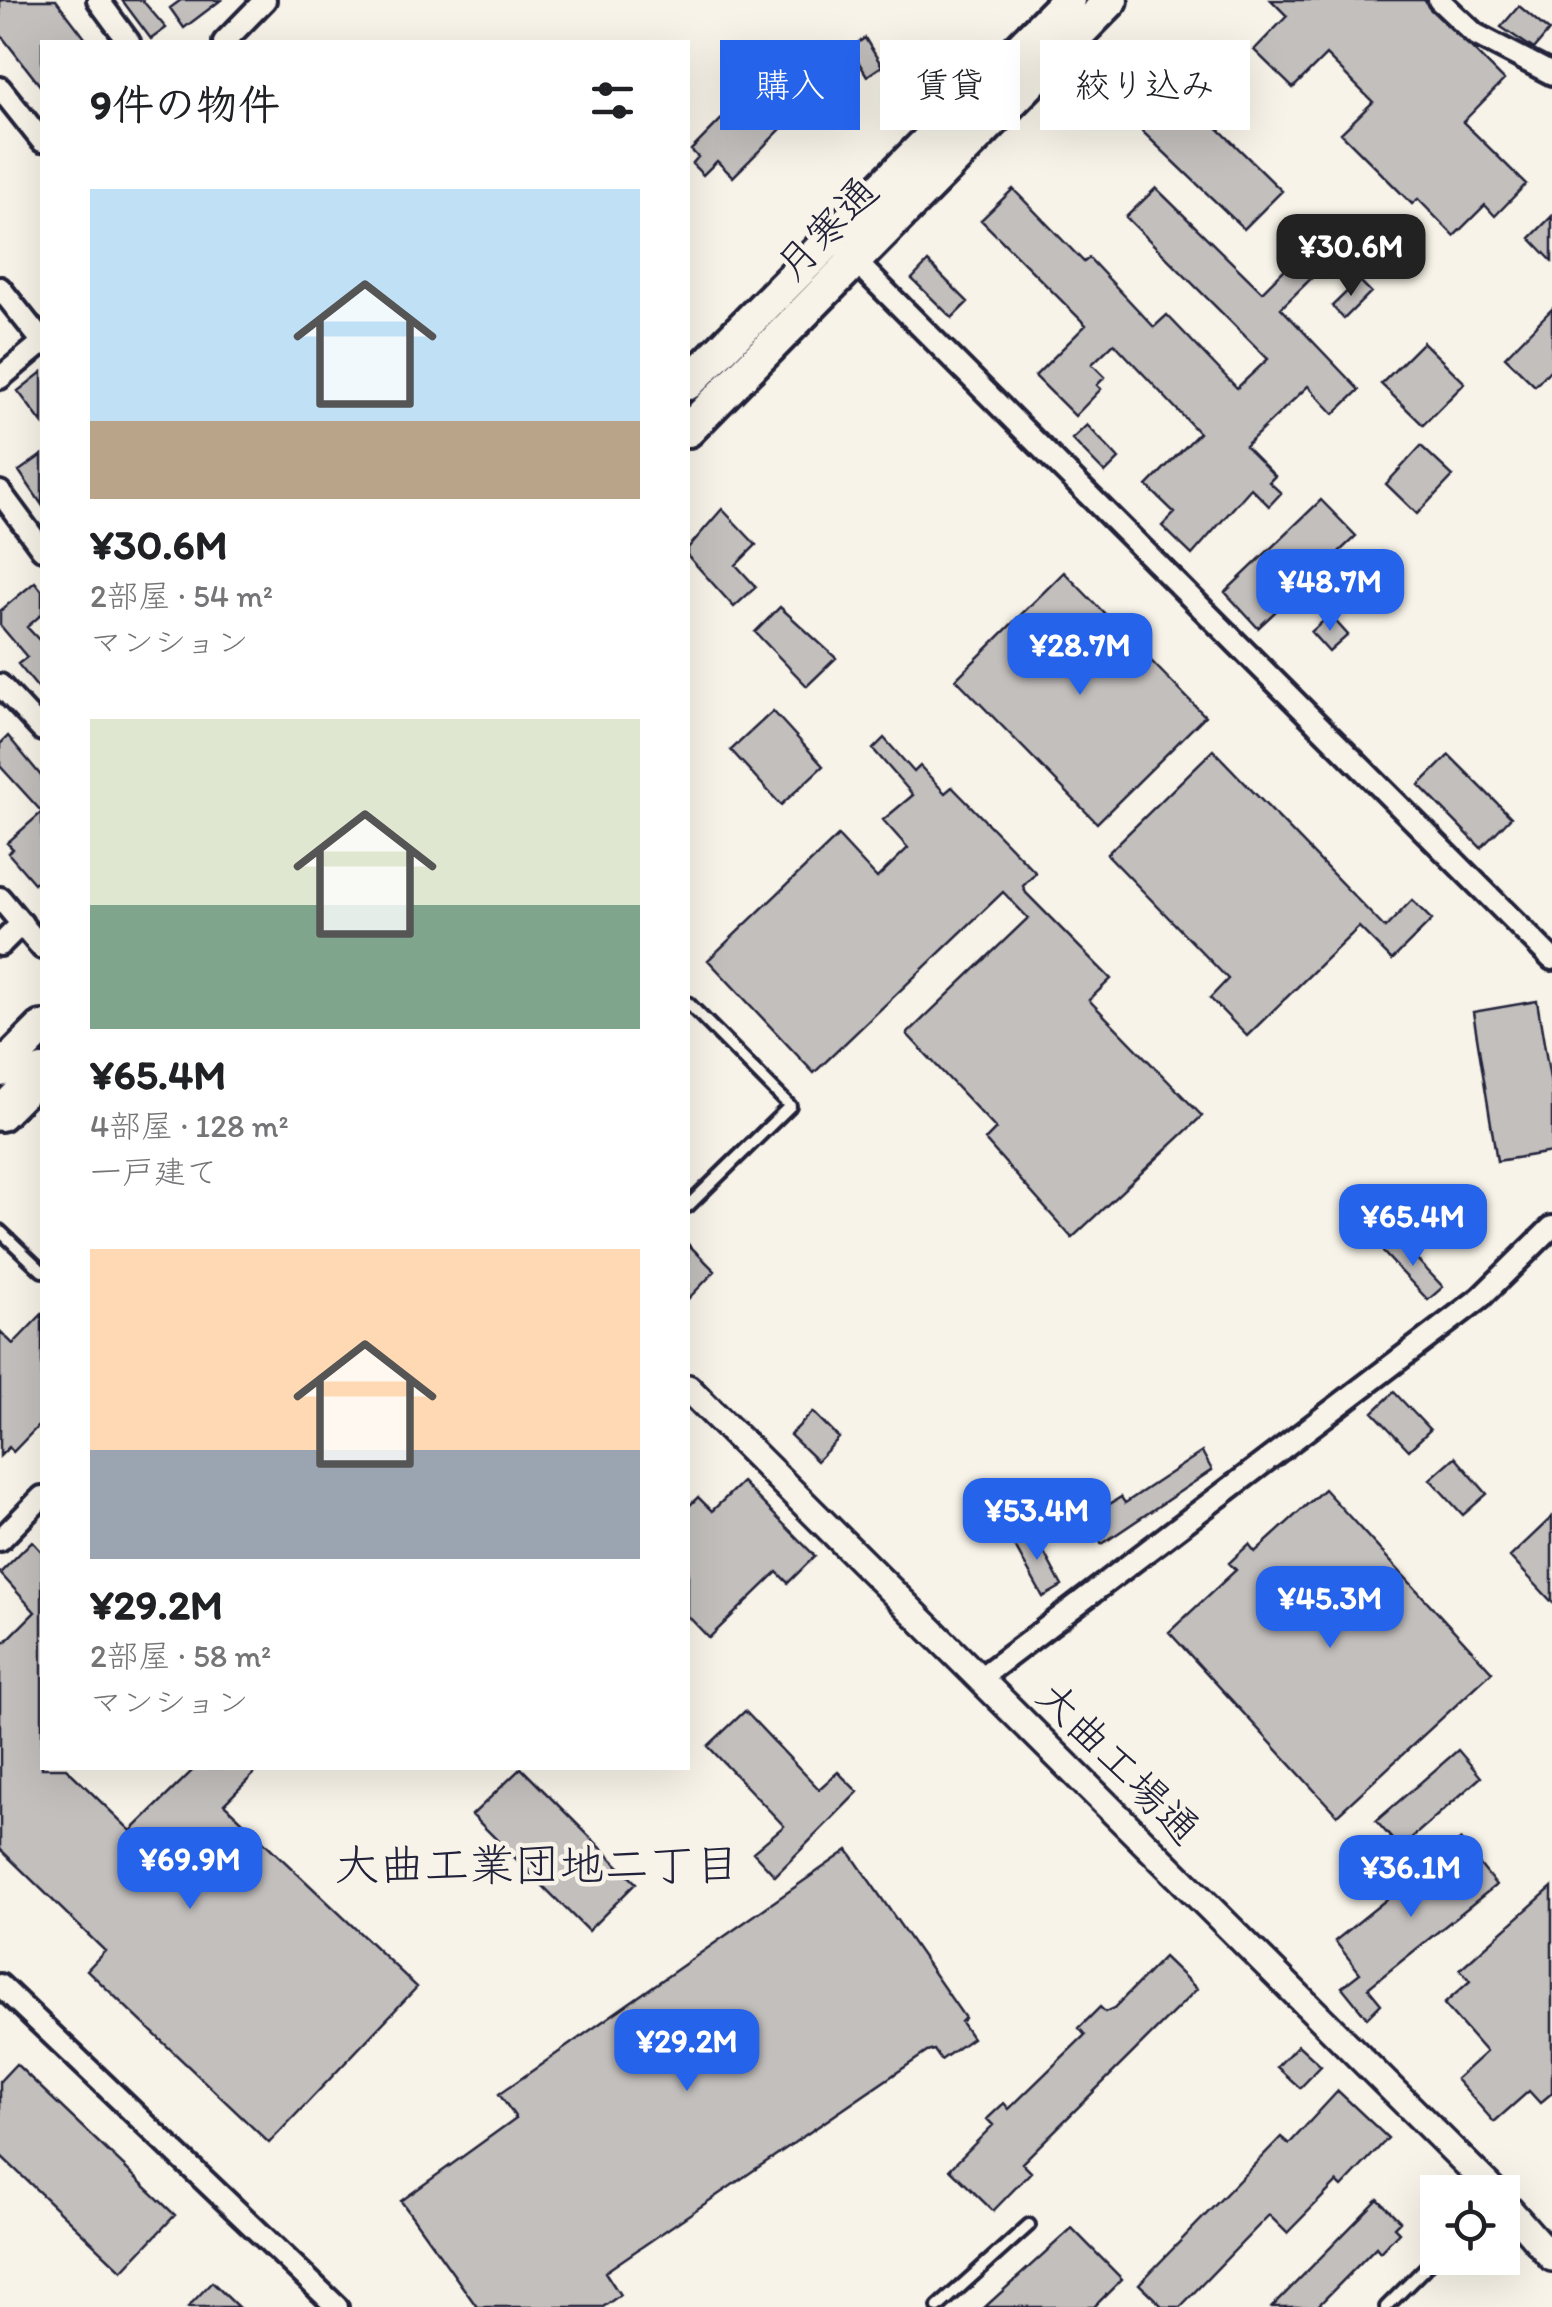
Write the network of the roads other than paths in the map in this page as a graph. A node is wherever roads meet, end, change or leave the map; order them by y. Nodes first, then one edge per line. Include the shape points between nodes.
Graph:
1 (98, 0) edge
2 (265, 0) edge
3 (1068, 0) edge
4 (1110, 0) edge
5 (1439, 0) edge
6 (128, 40) edge
7 (226, 40) edge
8 (1552, 74) edge
9 (0, 88) edge
10 (40, 138) edge
11 (843, 249) junction
12 (0, 288) edge
13 (40, 339) edge
14 (40, 344) edge
15 (0, 378) edge
16 (690, 382) edge
17 (690, 428) edge
18 (0, 492) edge
19 (40, 546) edge
20 (0, 685) edge
21 (40, 728) edge
22 (0, 898) edge
23 (22, 924) junction
24 (0, 945) edge
25 (40, 946) edge
26 (1552, 959) edge
27 (690, 1005) edge
28 (40, 1030) edge
29 (0, 1070) edge
30 (40, 1074) edge
31 (0, 1114) edge
32 (690, 1204) edge
33 (1552, 1228) edge
34 (0, 1230) edge
35 (40, 1269) edge
36 (690, 1390) edge
37 (40, 1500) edge
38 (0, 1540) edge
39 (979, 1679) junction
40 (0, 1984) edge
41 (1478, 2175) edge
42 (1520, 2222) edge
43 (1029, 2225) dead end
44 (1552, 2258) edge
45 (1420, 2272) edge
46 (337, 2307) edge
47 (938, 2307) edge
48 (1386, 2307) edge

1 - 6 street
2 - 7 street
3 - 11 highway, 月寒通
4 - 11 highway, 月寒通
5 - 8 street via 1475,34
9 - 10 street
11 - 16 highway, 月寒通
11 - 17 highway, 月寒通
11 - 26 street
12 - 13 street
14 - 15 street
18 - 19 street
20 - 21 street
22 - 23 street
23 - 24 street
23 - 25 street
27 - 32 lane via 790,1106
28 - 29 highway
30 - 31 highway
33 - 39 street via 1480,1298
34 - 35 lane
36 - 39 street, 大曲工場通
37 - 38 street
39 - 41 street, 大曲工場通
40 - 46 street
42 - 44 street
43 - 47 lane
45 - 48 lane

